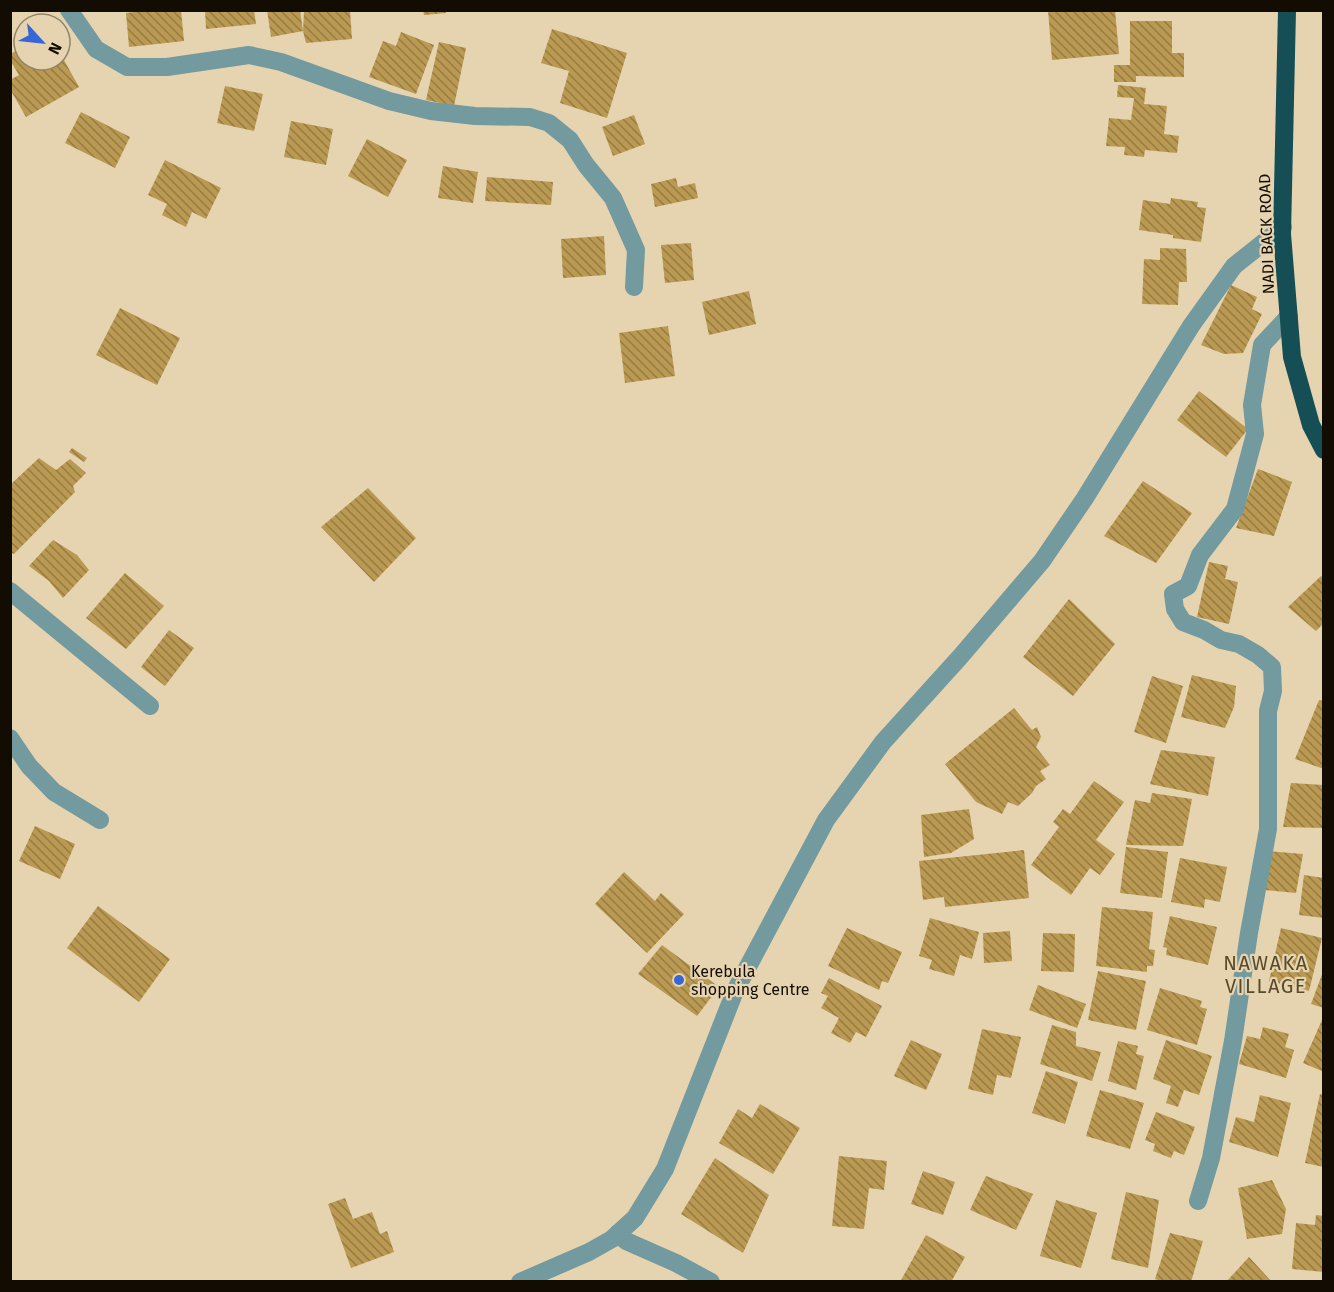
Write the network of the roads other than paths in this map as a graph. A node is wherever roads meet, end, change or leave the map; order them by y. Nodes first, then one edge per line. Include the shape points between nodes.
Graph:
1 (69, 10) edge
2 (1287, 10) edge
3 (1283, 227) junction
4 (634, 287) dead end
5 (1289, 316) junction
6 (1323, 450) edge
7 (10, 591) edge
8 (150, 706) dead end
9 (10, 738) edge
10 (100, 820) dead end
11 (1198, 1201) dead end
12 (618, 1233) junction
13 (520, 1281) edge
14 (711, 1281) edge

1 - 4 street via 96,49 127,67 166,68 249,55 431,111 530,117 549,123 570,140 613,198 636,250
2 - 3 highway, NADI BACK ROAD
3 - 5 highway, NADI BACK ROAD
3 - 12 street via 1234,266 1191,326 1042,561 883,742 826,820 735,991 665,1169 635,1218
5 - 6 highway, NADI BACK ROAD via 1292,357 1311,425
5 - 11 street via 1262,345 1252,405 1255,434 1235,509 1200,555 1188,586 1173,594 1175,609 1183,622 1239,644 1272,667 1273,691 1268,711 1268,829 1211,1158
7 - 8 street
9 - 10 street via 28,766 54,792
12 - 13 street via 589,1252
12 - 14 street via 626,1241

